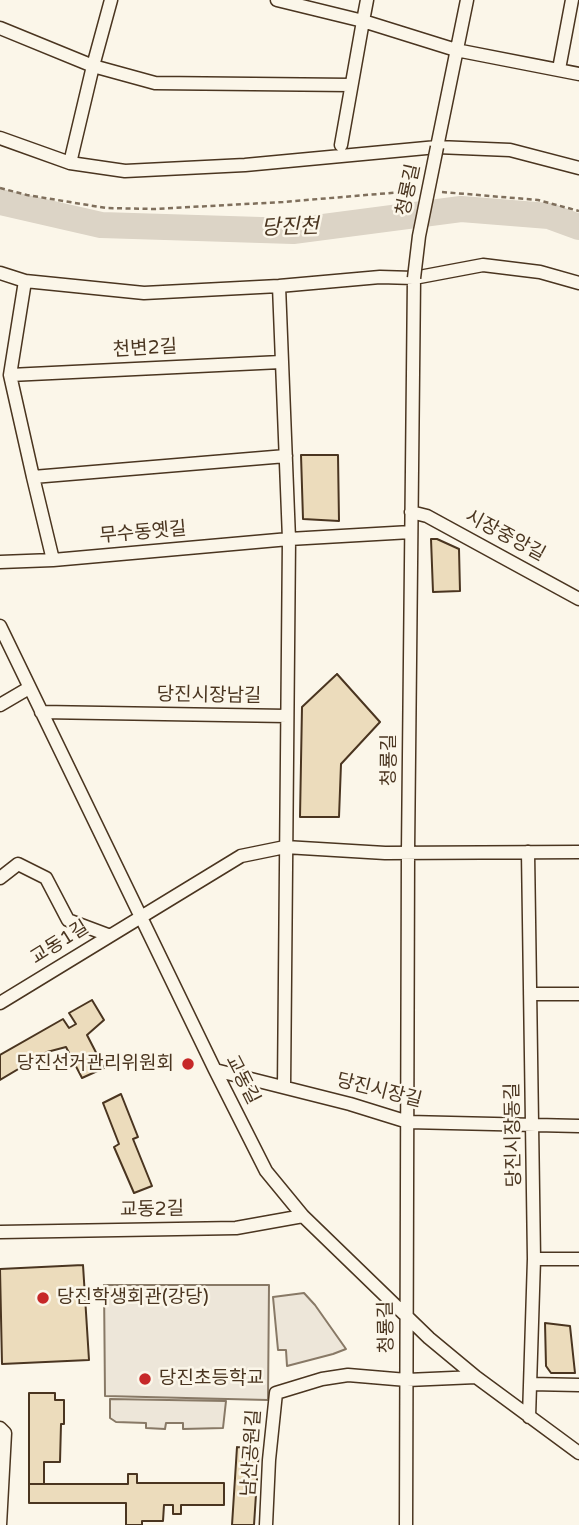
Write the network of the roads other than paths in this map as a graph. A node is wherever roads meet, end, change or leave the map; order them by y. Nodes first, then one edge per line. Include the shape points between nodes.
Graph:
1 (111, 0) edge
2 (280, 0) edge
3 (367, 0) edge
4 (467, 0) edge
5 (572, 0) edge
6 (363, 20) junction
7 (0, 28) edge
8 (456, 50) junction
9 (93, 66) junction
10 (559, 69) junction
11 (579, 74) edge
12 (351, 85) junction
13 (0, 138) edge
14 (341, 145) dead end
15 (437, 147) junction
16 (70, 163) junction
17 (579, 168) edge
18 (0, 273) edge
19 (414, 278) junction
20 (24, 281) junction
21 (579, 283) edge
22 (279, 286) junction
23 (281, 362) junction
24 (10, 375) junction
25 (286, 456) junction
26 (33, 477) junction
27 (411, 512) junction
28 (411, 532) junction
29 (289, 539) junction
30 (53, 560) junction
31 (0, 562) edge
32 (579, 598) edge
33 (0, 626) edge
34 (29, 688) junction
35 (0, 705) edge
36 (41, 712) junction
37 (287, 716) junction
38 (285, 847) junction
39 (408, 852) junction
40 (528, 852) junction
41 (579, 852) edge
42 (0, 878) edge
43 (142, 919) junction
44 (108, 935) junction
45 (530, 994) junction
46 (579, 994) edge
47 (0, 1003) edge
48 (215, 1070) junction
49 (284, 1087) junction
50 (408, 1122) junction
51 (534, 1126) junction
52 (579, 1126) edge
53 (303, 1216) junction
54 (0, 1232) edge
55 (534, 1259) junction
56 (579, 1259) edge
57 (406, 1316) junction
58 (477, 1377) junction
59 (407, 1380) junction
60 (531, 1384) junction
61 (579, 1385) edge
62 (529, 1417) junction
63 (0, 1428) edge
64 (579, 1453) edge
65 (0, 1525) edge
66 (266, 1525) edge
67 (407, 1525) edge

1 - 9 street
2 - 6 street
3 - 6 street
4 - 8 street, 청룡길
5 - 10 street
6 - 8 street
6 - 12 street
7 - 9 street
8 - 10 street
8 - 15 street, 청룡길
9 - 12 street via 155,83
9 - 16 street
10 - 11 street
12 - 14 street
13 - 16 street
15 - 16 street via 186,170 125,171
15 - 17 street via 510,149
15 - 19 street, 청룡길, bridge
18 - 20 street
19 - 21 street via 483,265 540,272
19 - 22 street
19 - 27 street, 청룡길
20 - 22 street via 144,293
20 - 24 street
22 - 23 street
23 - 24 street, 천변2길
23 - 25 street
24 - 26 street
25 - 26 street
25 - 29 street
26 - 30 street
27 - 28 street, 청룡길
27 - 32 street, 시장중앙길 via 427,516
28 - 29 street, 무수동옛길
28 - 39 street, 청룡길
29 - 30 street, 무수동옛길
29 - 37 street
30 - 31 street, 무수동옛길
33 - 34 street, 교동길
34 - 35 street
34 - 36 street, 교동길
36 - 37 street, 당진시장남길
36 - 43 street, 교동길
37 - 38 street, 당진시장남길
38 - 39 street
38 - 43 street via 241,856
38 - 49 street, 당진시장남길
39 - 40 street
39 - 50 street, 청룡길
40 - 41 street
40 - 45 street, 당진시장동길
42 - 44 street via 18,864 46,878 68,920
43 - 44 street, 교동1길
43 - 48 street, 교동길
44 - 47 street, 교동1길
45 - 46 street
45 - 51 street, 당진시장동길
48 - 49 street, 당진시장길
48 - 53 street, 교동길 via 266,1171
49 - 50 street, 당진시장길
50 - 51 street, 당진시장길
50 - 57 street, 청룡길
51 - 52 street, 당진시장길
51 - 55 street, 당진시장동길
53 - 54 street, 교동2길 via 236,1228
53 - 57 street, 교동길
55 - 56 street
55 - 60 street, 당진시장동길
57 - 58 street, 교동길
57 - 59 street, 청룡길
58 - 59 street
58 - 62 street, 교동길
59 - 66 street, 남산공원길 via 348,1375 276,1392
59 - 67 street, 청룡길
60 - 61 street
60 - 62 street, 당진시장동길
62 - 64 street, 교동길
63 - 65 street via 5,1433

